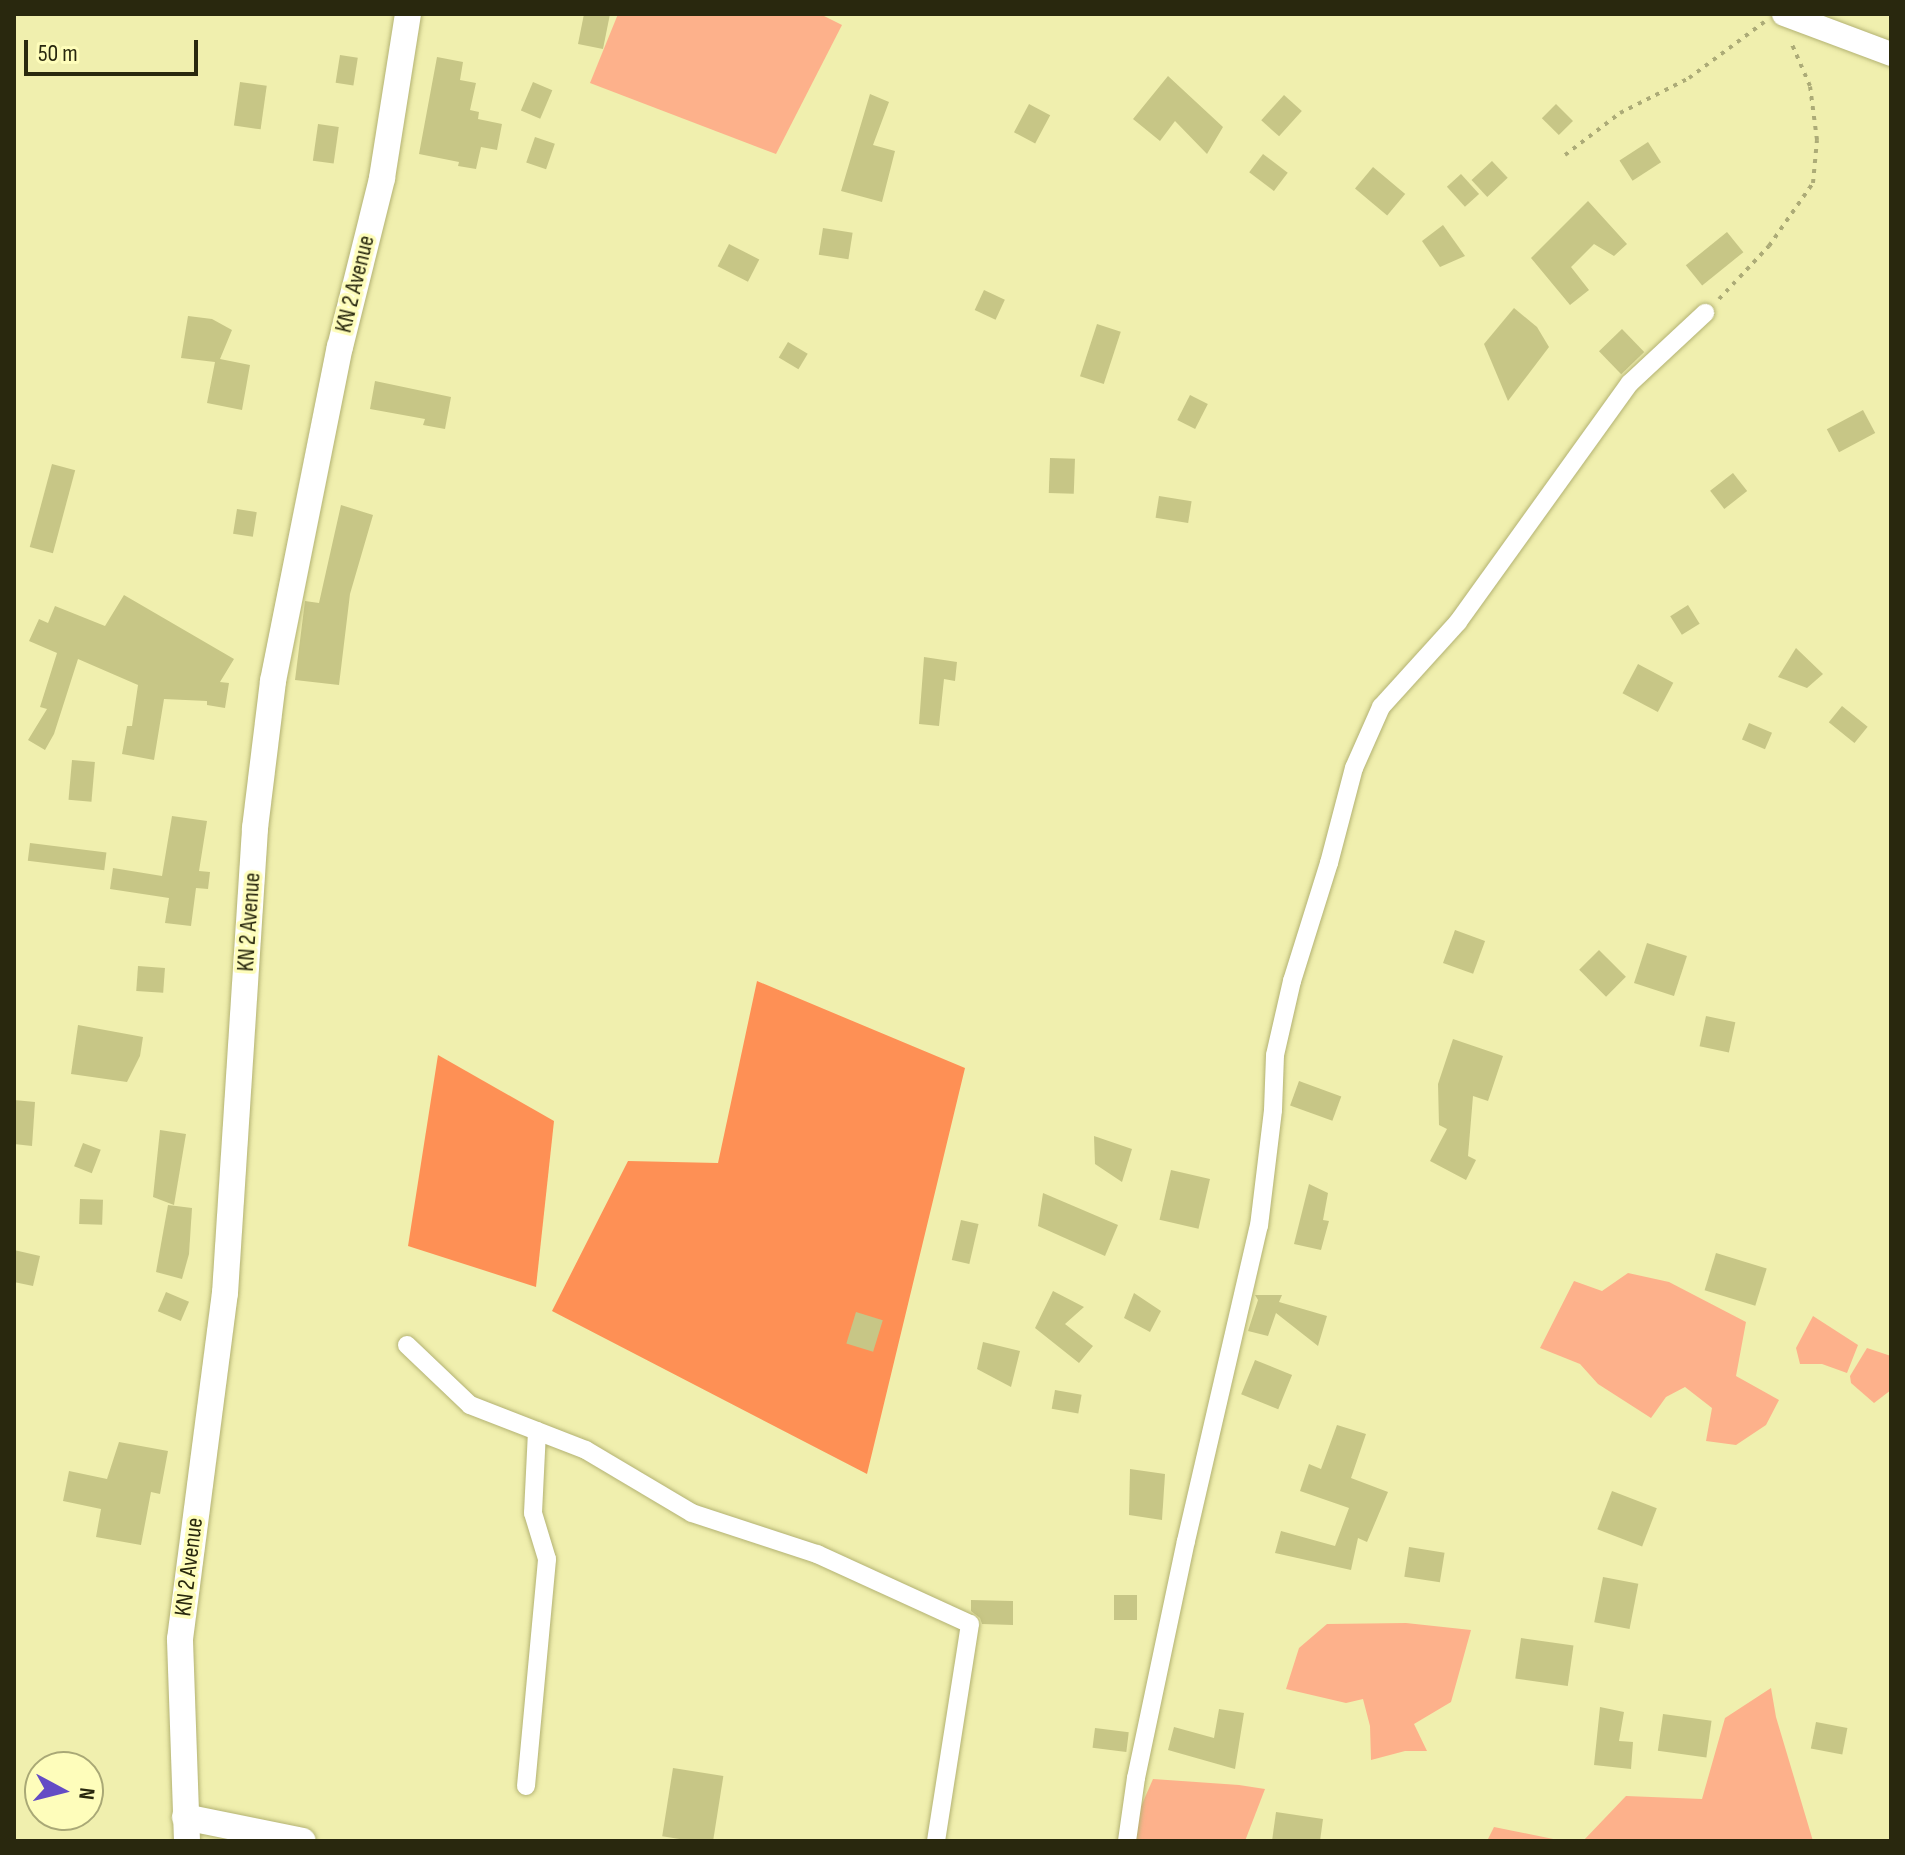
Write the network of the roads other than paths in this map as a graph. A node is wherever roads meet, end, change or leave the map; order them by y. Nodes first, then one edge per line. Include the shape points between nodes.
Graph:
1 (408, 14) edge
2 (1785, 21) edge
3 (1891, 54) edge
4 (1705, 313) road end
5 (407, 1345) dead end
6 (537, 1431) junction
7 (526, 1786) dead end
8 (186, 1829) edge
9 (303, 1841) edge
10 (936, 1841) edge
11 (1127, 1841) edge

1 - 8 main road, KN 2 Avenue via 382,178 340,347 273,681 257,813 225,1293 180,1639
2 - 3 street
4 - 11 street via 1630,383 1458,622 1381,707 1354,768 1275,1055 1259,1226 1186,1541
5 - 6 street via 470,1405
6 - 7 street via 533,1513 547,1559
6 - 10 street via 586,1450 692,1513 817,1554 970,1624
8 - 9 main road

